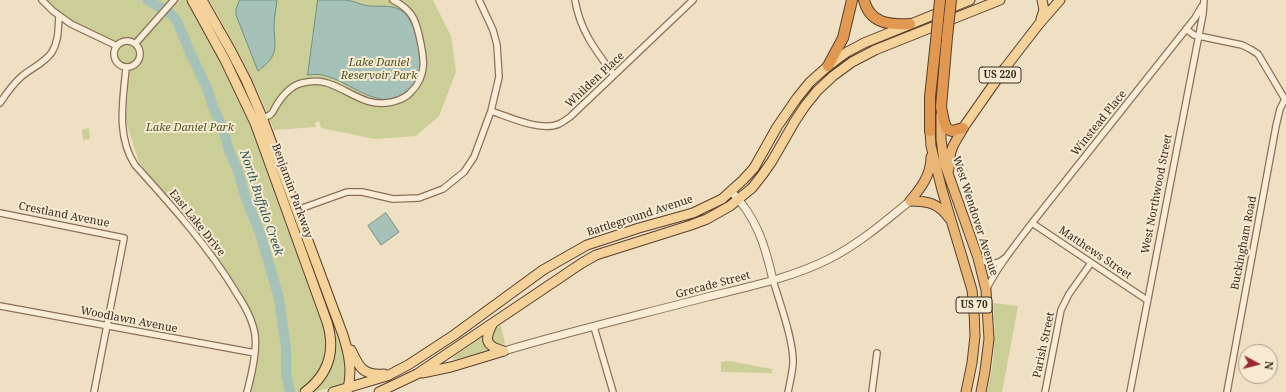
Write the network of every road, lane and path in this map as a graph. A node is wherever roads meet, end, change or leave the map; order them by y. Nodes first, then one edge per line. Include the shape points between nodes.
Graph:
1 (42, 0) edge
2 (174, 0) edge
3 (192, 0) edge
4 (202, 0) edge
5 (393, 0) edge
6 (479, 0) edge
7 (576, 0) edge
8 (694, 0) edge
9 (852, 0) edge
10 (864, 0) edge
11 (940, 0) edge
12 (951, 0) edge
13 (970, 0) edge
14 (1000, 0) edge
15 (1042, 0) edge
16 (1060, 0) edge
17 (1204, 1) edge
18 (59, 16) junction
19 (910, 24) junction
20 (1039, 24) junction
21 (1186, 30) junction
22 (1198, 36) junction
23 (135, 44) junction
24 (117, 46) junction
25 (828, 66) junction
26 (126, 68) junction
27 (614, 76) junction
28 (1285, 100) edge
29 (0, 103) edge
30 (941, 107) junction
31 (491, 111) junction
32 (262, 117) junction
33 (963, 128) junction
34 (930, 131) joint
35 (931, 146) junction
36 (948, 176) junction
37 (731, 191) junction
38 (739, 199) junction
39 (910, 201) junction
40 (297, 210) junction
41 (0, 213) edge
42 (952, 221) junction
43 (1032, 223) junction
44 (1008, 255) junction
45 (978, 258) junction
46 (1091, 263) junction
47 (773, 280) junction
48 (986, 290) junction
49 (1147, 300) junction
50 (0, 306) edge
51 (494, 322) junction
52 (107, 326) junction
53 (594, 327) junction
54 (343, 335) junction
55 (504, 351) junction
56 (254, 353) junction
57 (877, 353) dead end
58 (393, 373) junction
59 (417, 374) junction
60 (347, 390) edge
61 (94, 392) edge
62 (247, 392) edge
63 (305, 392) edge
64 (333, 392) edge
65 (379, 392) edge
66 (613, 392) edge
67 (788, 392) edge
68 (872, 392) edge
69 (966, 392) edge
70 (981, 392) edge
71 (1045, 392) edge
72 (1130, 392) edge
73 (1227, 392) edge

1 - 18 street
2 - 23 street
3 - 63 main road, Benjamin Parkway via 225,60 255,123 328,322 331,335 328,363 319,379
4 - 32 main road, Benjamin Parkway via 235,58
5 - 32 street via 411,13 421,46 422,76 407,97 383,104 369,102 327,83 313,81 300,83 285,93 271,114
6 - 31 street via 497,45 499,77
7 - 27 street via 586,36
8 - 27 street, Whilden Place
9 - 25 highway via 843,38
10 - 19 highway via 867,9 877,19 888,24
11 - 34 highway, West Wendover Avenue / US 70, bridge via 930,97
12 - 30 highway, West Wendover Avenue / US 70, bridge
13 - 19 main road, Battleground Avenue
14 - 38 main road via 875,50 833,76 794,120 772,161 752,188
15 - 20 main road via 1044,10
16 - 20 main road, US 220
17 - 21 street, Winstead Place via 1196,18
17 - 22 street, West Northwood Street
18 - 24 street
18 - 29 street via 57,38 52,52 22,76
19 - 25 main road, Battleground Avenue via 864,43
20 - 33 main road, US 220
21 - 22 street
21 - 43 street, Winstead Place
22 - 28 street via 1242,45 1258,54
22 - 49 street, West Northwood Street
23 - 24 street via 123,41
23 - 26 street via 140,51 140,59 134,66
24 - 26 street via 114,58 118,65
25 - 37 main road, Battleground Avenue via 797,98 754,168
26 - 56 street, East Lake Drive via 122,126 131,158 227,277 253,324 256,337
27 - 31 street, Whilden Place via 559,124 537,125
28 - 73 street, Buckingham Road via 1276,126
30 - 33 highway via 947,129 952,131
30 - 36 highway, West Wendover Avenue / US 70 via 940,139
31 - 40 street via 474,157 464,172 444,189 419,198 393,199 362,192 347,192
32 - 40 main road, Benjamin Parkway
33 - 36 highway, US 220 via 952,147
34 - 35 highway, West Wendover Avenue / US 70
35 - 39 highway via 928,174
35 - 42 highway, West Wendover Avenue / US 70
36 - 45 highway, West Wendover Avenue / US 70
37 - 38 street
37 - 58 main road, Battleground Avenue via 722,199 693,214 588,245 543,270 454,334
38 - 47 street via 759,231
38 - 51 main road via 702,221 596,256 569,270
39 - 42 highway via 935,204
39 - 47 street, Grecade Street via 855,244 801,271
40 - 54 main road, Benjamin Parkway
41 - 52 street, Crestland Avenue via 124,238
42 - 69 highway, West Wendover Avenue / US 70 via 972,290 974,311 975,336
43 - 44 street, Winstead Place
43 - 46 street, Matthews Street
44 - 45 street, Winstead Place via 994,264
44 - 48 street, Winstead Place
45 - 48 highway, West Wendover Avenue / US 70
46 - 49 street, Matthews Street
46 - 71 street, Parish Street via 1061,310
47 - 53 street, Grecade Street
47 - 67 street via 792,354 793,364
48 - 70 highway, West Wendover Avenue / US 70 via 989,339
49 - 72 street, West Northwood Street
50 - 52 street, Woodlawn Avenue
51 - 55 main road via 487,334 487,342 490,346
51 - 59 main road
52 - 56 street, Woodlawn Avenue
52 - 61 street
53 - 55 street, Grecade Street
53 - 66 street
54 - 58 main road via 361,368 375,374
54 - 60 main road, Benjamin Parkway via 350,361
55 - 59 main road
56 - 62 street, East Lake Drive
57 - 68 street
58 - 60 main road, Battleground Avenue
59 - 65 main road
60 - 64 main road, Battleground Avenue

